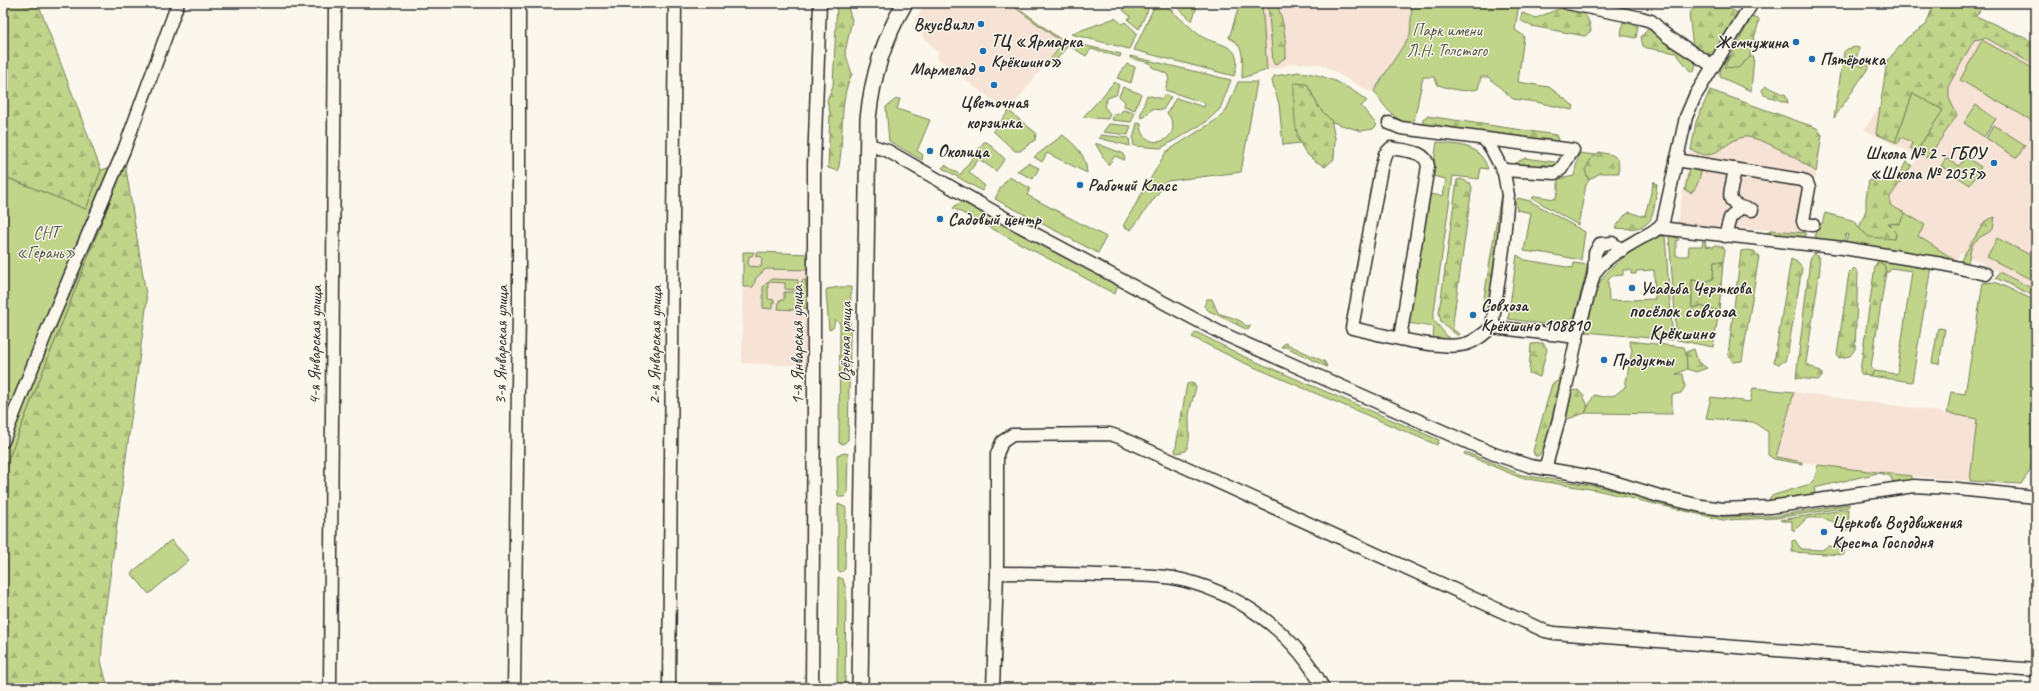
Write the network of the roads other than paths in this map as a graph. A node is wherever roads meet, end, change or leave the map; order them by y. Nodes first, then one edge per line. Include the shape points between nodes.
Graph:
1 (178, 3) edge
2 (335, 3) edge
3 (519, 3) edge
4 (675, 3) edge
5 (820, 3) edge
6 (905, 3) edge
7 (1567, 3) edge
8 (1752, 3) edge
9 (1618, 8) edge
10 (1713, 66) junction
11 (1389, 123) dead end
12 (1484, 139) junction
13 (867, 144) junction
14 (1676, 160) junction
15 (1502, 170) junction
16 (1735, 170) junction
17 (1813, 225) dead end
18 (1659, 228) junction
19 (1724, 236) junction
20 (1622, 250) junction
21 (1594, 274) junction
22 (1986, 274) dead end
23 (1492, 327) junction
24 (1577, 337) junction
25 (1400, 338) junction
26 (3, 441) edge
27 (1545, 469) junction
28 (2036, 497) edge
29 (997, 573) junction
30 (2036, 670) edge
31 (330, 688) edge
32 (514, 688) edge
33 (669, 688) edge
34 (812, 688) edge
35 (860, 688) edge
36 (993, 688) edge
37 (1323, 688) edge

1 - 26 street via 116,168
2 - 31 street, 4-я Январская улица
3 - 32 street, 3-я Январская улица via 519,310
4 - 33 street, 2-я Январская улица
5 - 34 street, 1-я Январская улица via 814,165
6 - 13 main road, Озёрная улица via 886,39 874,76 869,104
7 - 9 street
8 - 10 street
9 - 10 street via 1651,21 1667,36
10 - 14 street via 1686,117
11 - 12 street via 1401,128
12 - 15 street
12 - 15 street via 1573,150 1561,169 1555,173
13 - 27 street via 888,151 1000,215 1238,341 1494,454
13 - 35 main road, Озёрная улица
14 - 16 street
14 - 18 street via 1664,221
15 - 23 street via 1508,195
16 - 17 street via 1802,180 1807,183 1803,221 1804,224
16 - 19 street via 1730,199 1732,204 1746,209 1730,218
18 - 19 street
18 - 20 street
19 - 22 street via 1843,248
20 - 21 street via 1602,264
20 - 21 street via 1612,243 1600,244 1596,252
21 - 24 street
23 - 24 street
23 - 25 street via 1474,341 1465,344 1431,344
24 - 27 street
25 - 25 street via 1352,328 1381,169 1385,154 1391,148 1419,154 1424,157 1428,166
27 - 28 street via 1604,479 1659,496 1728,509 1770,507 1914,486
29 - 30 street via 997,454 1002,442 1012,435 1110,434 1546,631
29 - 36 street
29 - 37 street via 1147,575 1196,584 1233,599 1261,616 1295,648

